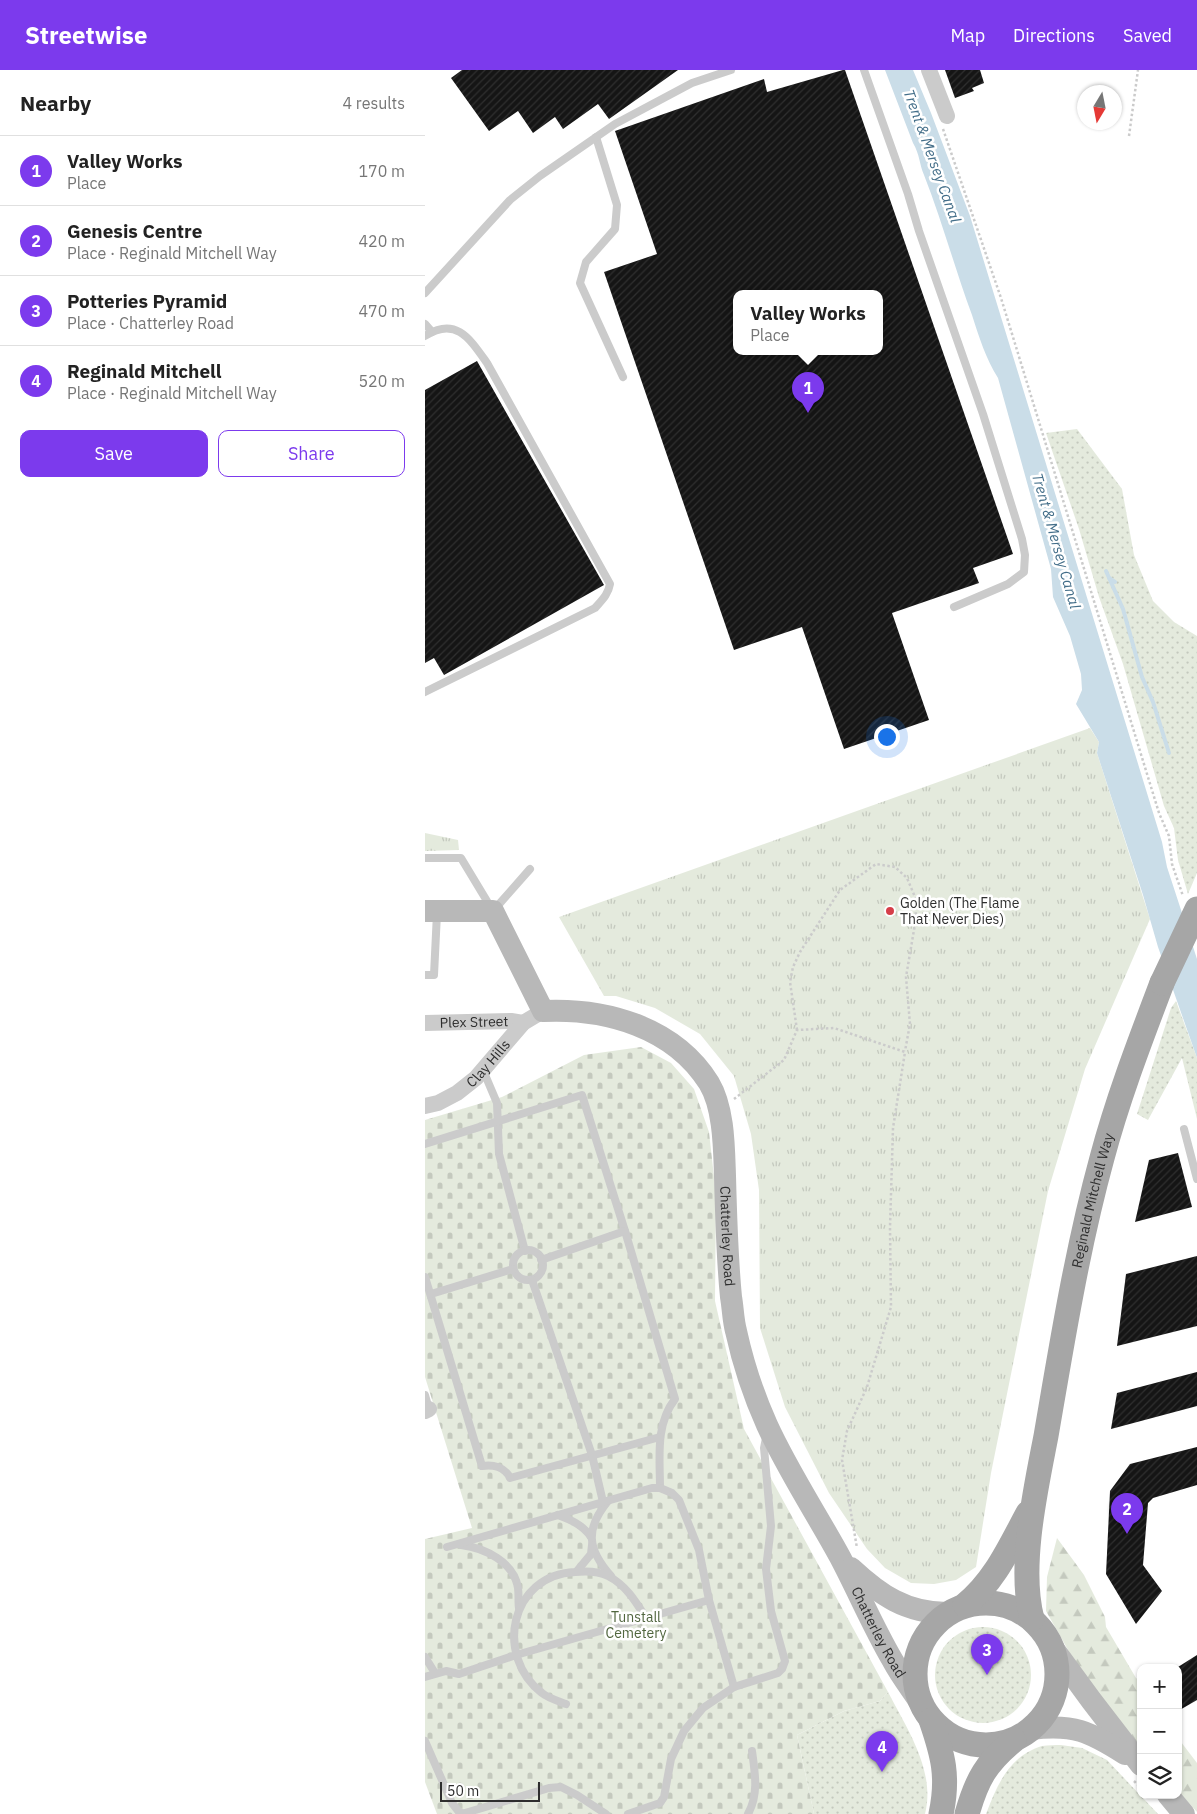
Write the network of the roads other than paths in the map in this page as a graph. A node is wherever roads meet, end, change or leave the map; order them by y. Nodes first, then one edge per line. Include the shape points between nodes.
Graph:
1 (731, 70) edge
2 (864, 70) edge
3 (929, 70) edge
4 (943, 118) road end
5 (596, 137) junction
6 (425, 293) edge
7 (425, 324) edge
8 (428, 334) edge
9 (623, 377) dead end
10 (954, 607) dead end
11 (425, 692) edge
12 (425, 858) edge
13 (530, 869) dead end
14 (1190, 904) edge
15 (431, 911) edge
16 (493, 912) junction
17 (425, 975) edge
18 (543, 1011) junction
19 (425, 1023) edge
20 (523, 1023) junction
21 (483, 1070) junction
22 (425, 1106) edge
23 (498, 1120) junction
24 (1183, 1129) dead end
25 (425, 1144) edge
26 (1197, 1179) edge
27 (625, 1231) junction
28 (525, 1251) junction
29 (541, 1260) junction
30 (513, 1269) junction
31 (425, 1277) edge
32 (532, 1280) junction
33 (431, 1294) junction
34 (767, 1426) junction
35 (660, 1437) junction
36 (592, 1455) junction
37 (660, 1488) junction
38 (605, 1501) junction
39 (1033, 1504) junction
40 (558, 1515) junction
41 (592, 1542) junction
42 (458, 1544) junction
43 (447, 1547) dead end
44 (840, 1557) junction
45 (577, 1571) junction
46 (617, 1582) junction
47 (709, 1600) junction
48 (956, 1609) junction
49 (519, 1610) junction
50 (646, 1618) junction
51 (1032, 1619) junction
52 (1053, 1648) junction
53 (516, 1655) junction
54 (425, 1657) edge
55 (435, 1673) junction
56 (425, 1677) edge
57 (734, 1687) junction
58 (566, 1704) dead end
59 (926, 1712) junction
60 (1022, 1734) junction
61 (425, 1741) edge
62 (752, 1751) dead end
63 (1137, 1761) edge
64 (1137, 1763) edge
65 (1171, 1799) edge
66 (465, 1814) edge
67 (606, 1814) edge
68 (628, 1814) edge
69 (748, 1814) edge
70 (941, 1814) edge
71 (967, 1814) edge
72 (1184, 1814) edge

1 - 5 lane via 692,83
2 - 10 lane via 1007,486 1025,555 1024,572 1016,578
3 - 4 street
5 - 6 lane via 510,200
5 - 9 lane via 617,205 615,229 586,262 580,283
7 - 8 lane
8 - 11 lane via 447,328 469,338 487,363 610,584 609,591 595,608
12 - 16 lane via 461,858
13 - 16 lane
14 - 39 main road, Reginald Mitchell Way, bridge via 1126,1079 1091,1197
15 - 16 street
15 - 17 lane via 434,975
16 - 18 street
18 - 20 street, Clay Hills
18 - 34 street, Chatterley Road via 596,1013 644,1027 678,1049 697,1066 710,1086 717,1105 723,1142 735,1327 745,1370
19 - 20 street, Plex Street
20 - 21 street, Clay Hills
21 - 22 street, Clay Hills via 457,1093
21 - 23 lane via 497,1103
23 - 25 lane
23 - 27 lane via 582,1095
23 - 28 lane via 499,1154
24 - 26 lane
27 - 29 lane
27 - 35 lane via 675,1399 667,1409
28 - 29 lane via 535,1252
28 - 30 lane via 516,1256
29 - 32 lane via 542,1269
30 - 32 lane via 521,1279
30 - 33 lane
31 - 33 lane
32 - 36 lane
33 - 36 lane via 482,1466 495,1466 508,1473 510,1478
34 - 44 street, Chatterley Road
34 - 57 lane via 764,1448 771,1526 766,1569 771,1611 785,1661 778,1673
35 - 36 lane
35 - 37 lane
36 - 38 lane
37 - 38 lane
37 - 47 lane via 679,1500 699,1550
38 - 40 lane
38 - 41 lane via 591,1530
39 - 48 main road, Reginald Mitchell Way via 990,1579 977,1595
39 - 51 main road, Reginald Mitchell Way via 1028,1572
40 - 41 lane via 585,1529
40 - 42 lane
41 - 45 lane via 591,1554
41 - 46 lane via 606,1570
42 - 43 lane
42 - 49 lane via 474,1546 503,1562 513,1574
44 - 48 street, Chatterley Road via 871,1587 896,1602 934,1613
44 - 59 street, Chatterley Road via 893,1661
45 - 46 lane via 607,1576
45 - 49 lane via 552,1576 532,1589
46 - 50 lane via 634,1598
47 - 50 lane
47 - 57 lane
48 - 51 main road via 987,1602 1015,1608
48 - 59 main road via 933,1625 916,1656 914,1681
49 - 53 lane via 513,1640
50 - 53 lane
51 - 52 main road
52 - 60 main road via 1057,1671 1054,1696 1039,1722
52 - 63 street
53 - 55 lane via 459,1674
53 - 58 lane via 528,1679 543,1694
54 - 55 lane
55 - 56 lane
57 - 68 lane via 703,1708 684,1731 671,1759 664,1797 659,1803
59 - 60 main road via 943,1731 963,1742 999,1744
59 - 70 main road via 939,1744 945,1775
60 - 64 street via 1065,1727 1081,1730 1099,1737
60 - 71 main road via 996,1755 978,1780
61 - 66 lane via 452,1803
62 - 69 lane via 756,1781 753,1805
65 - 72 street
66 - 67 lane via 561,1787

